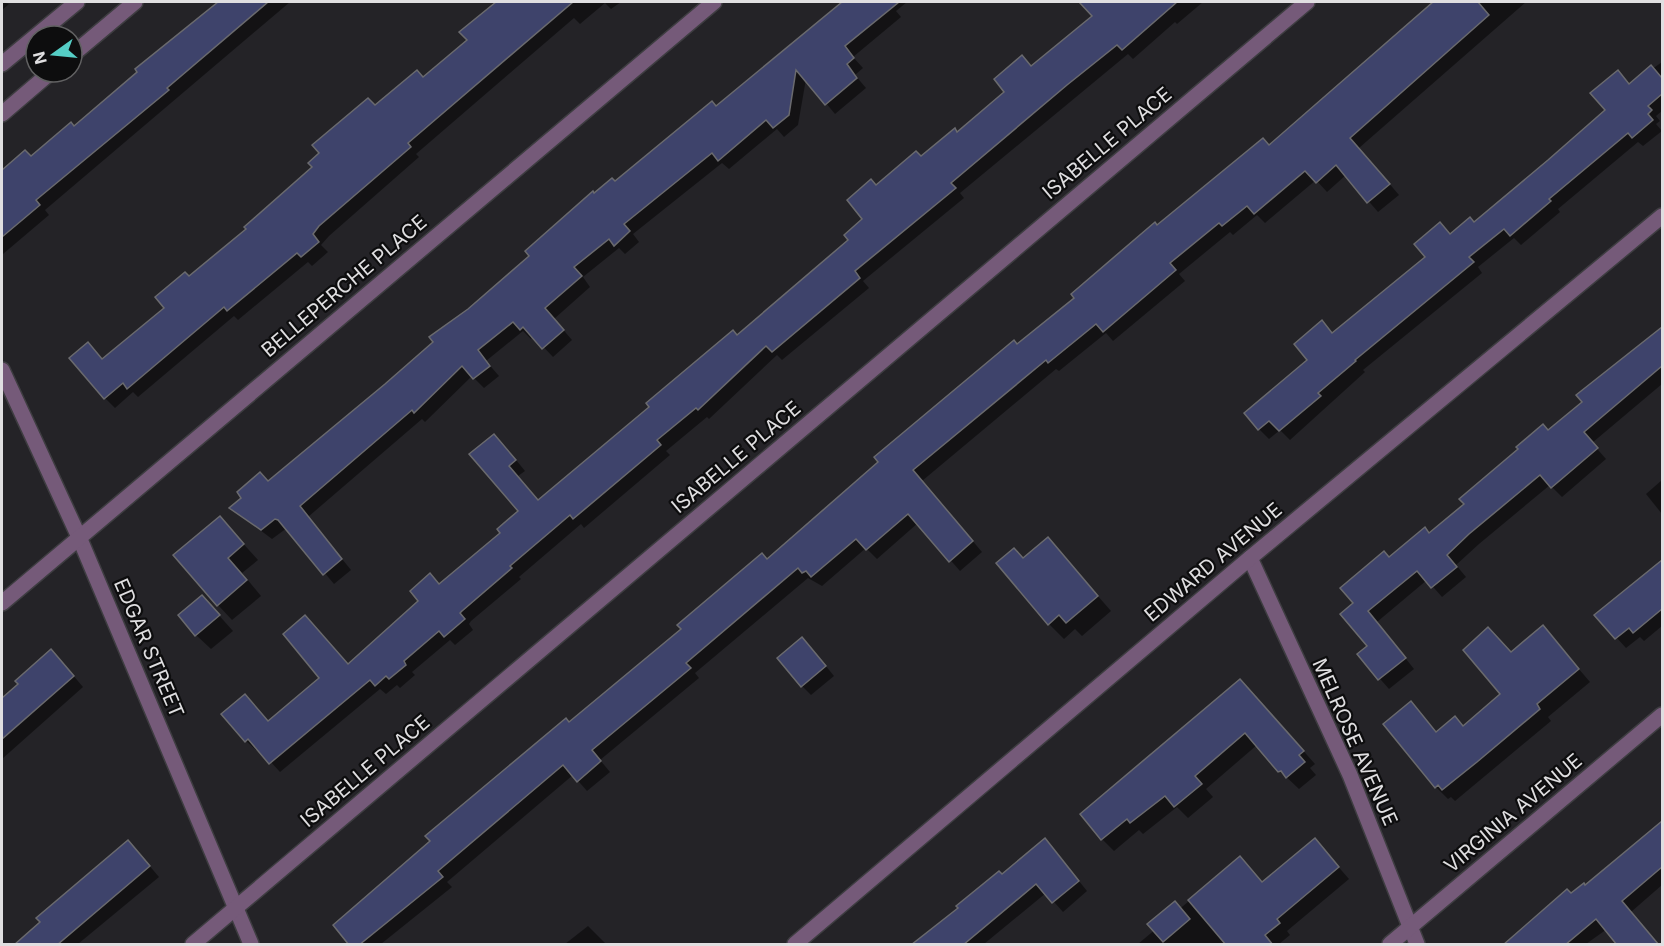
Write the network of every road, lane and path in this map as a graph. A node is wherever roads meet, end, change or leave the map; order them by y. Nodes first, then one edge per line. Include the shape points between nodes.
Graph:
1 (77, 2) edge
2 (135, 2) edge
3 (714, 2) edge
4 (1307, 2) edge
5 (84, 45) edge
6 (2, 64) edge
7 (37, 84) edge
8 (2, 114) edge
9 (1662, 216) edge
10 (2, 370) edge
11 (79, 537) junction
12 (1250, 558) junction
13 (2, 603) edge
14 (1662, 714) edge
15 (236, 908) junction
16 (1410, 928) junction
17 (193, 945) edge
18 (251, 945) edge
19 (795, 945) edge
20 (1390, 945) edge
21 (1418, 945) edge

1 - 6 street
2 - 5 street
3 - 11 street, BELLEPERCHE PLACE
4 - 15 street, ISABELLE PLACE
7 - 8 street
9 - 12 street, EDWARD AVENUE
10 - 11 street, EDGAR STREET
11 - 13 street, BELLEPERCHE PLACE
11 - 15 street, EDGAR STREET
12 - 16 street, MELROSE AVENUE via 1350,775
12 - 19 street, EDWARD AVENUE
14 - 16 street, VIRGINIA AVENUE
15 - 17 street, ISABELLE PLACE
15 - 18 street, EDGAR STREET
16 - 20 street, VIRGINIA AVENUE
16 - 21 street, MELROSE AVENUE

